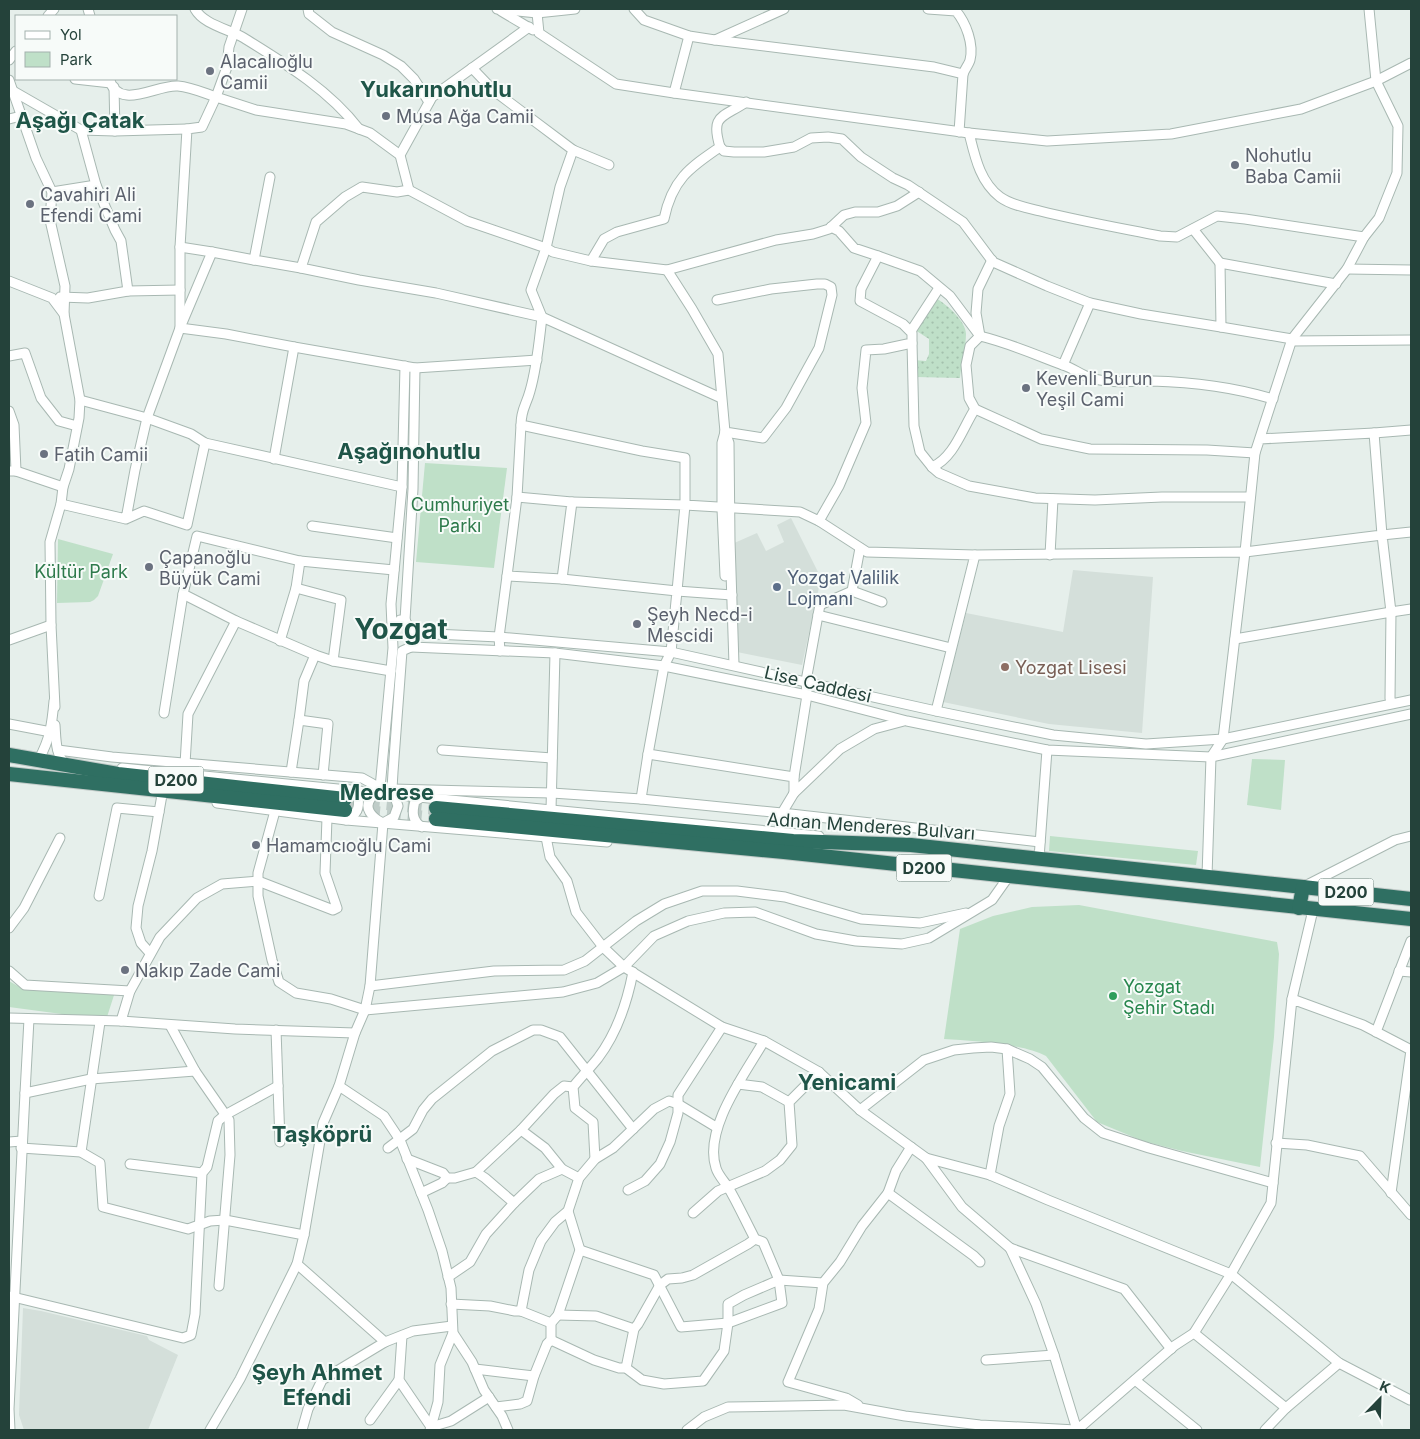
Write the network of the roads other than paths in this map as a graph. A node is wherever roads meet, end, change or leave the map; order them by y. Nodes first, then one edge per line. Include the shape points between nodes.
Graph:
1 (195, 9) edge
2 (242, 9) edge
3 (308, 9) edge
4 (497, 9) edge
5 (560, 9) edge
6 (575, 9) edge
7 (634, 9) edge
8 (784, 9) edge
9 (928, 9) edge
10 (1369, 9) edge
11 (537, 13) junction
12 (529, 28) junction
13 (234, 32) junction
14 (539, 33) junction
15 (689, 36) junction
16 (715, 40) junction
17 (1411, 64) edge
18 (472, 68) junction
19 (963, 74) junction
20 (9, 80) edge
21 (85, 80) edge
22 (1376, 81) junction
23 (111, 83) edge
24 (13, 91) junction
25 (674, 93) junction
26 (216, 97) junction
27 (429, 102) junction
28 (746, 102) junction
29 (21, 116) junction
30 (9, 119) edge
31 (187, 128) junction
32 (359, 129) junction
33 (81, 130) junction
34 (115, 131) junction
35 (964, 133) junction
36 (720, 147) junction
37 (573, 150) junction
38 (400, 155) junction
39 (609, 165) dead end
40 (270, 176) dead end
41 (96, 184) junction
42 (409, 190) junction
43 (52, 192) junction
44 (919, 192) junction
45 (831, 227) junction
46 (1193, 229) junction
47 (1364, 237) junction
48 (180, 247) junction
49 (546, 248) junction
50 (212, 252) junction
51 (878, 256) junction
52 (254, 260) junction
53 (992, 260) junction
54 (591, 261) junction
55 (1220, 263) junction
56 (301, 268) junction
57 (1347, 269) junction
58 (667, 270) junction
59 (1411, 270) edge
60 (9, 281) edge
61 (1336, 284) junction
62 (939, 288) junction
63 (128, 290) junction
64 (180, 290) junction
65 (65, 297) junction
66 (52, 298) junction
67 (718, 300) dead end
68 (1090, 303) junction
69 (64, 314) junction
70 (542, 316) junction
71 (1221, 327) junction
72 (180, 328) junction
73 (911, 331) junction
74 (980, 336) junction
75 (1291, 340) junction
76 (1411, 340) edge
77 (912, 343) junction
78 (294, 347) junction
79 (9, 356) edge
80 (537, 360) junction
81 (1062, 365) junction
82 (405, 366) junction
83 (415, 368) junction
84 (721, 398) junction
85 (1273, 399) junction
86 (80, 400) junction
87 (975, 409) junction
88 (9, 411) edge
89 (147, 418) junction
90 (522, 425) junction
91 (77, 426) junction
92 (1411, 430) edge
93 (725, 432) junction
94 (1374, 433) junction
95 (1260, 440) junction
96 (205, 443) junction
97 (1255, 453) junction
98 (274, 459) junction
99 (932, 467) junction
100 (12, 471) edge
101 (63, 487) junction
102 (402, 487) junction
103 (517, 497) junction
104 (1250, 497) junction
105 (1053, 499) junction
106 (572, 502) junction
107 (61, 504) junction
108 (685, 505) junction
109 (726, 509) junction
110 (126, 519) junction
111 (819, 521) junction
112 (188, 525) junction
113 (312, 526) dead end
114 (1411, 532) edge
115 (1382, 535) junction
116 (197, 536) junction
117 (397, 538) junction
118 (860, 548) junction
119 (1245, 552) junction
120 (975, 555) junction
121 (1050, 555) junction
122 (300, 561) junction
123 (394, 570) junction
124 (507, 576) junction
125 (562, 579) junction
126 (296, 588) junction
127 (677, 591) junction
128 (852, 591) junction
129 (183, 594) junction
130 (729, 595) junction
131 (882, 602) dead end
132 (1411, 609) edge
133 (1391, 612) junction
134 (818, 615) junction
135 (393, 620) junction
136 (405, 620) junction
137 (236, 621) junction
138 (51, 625) junction
139 (412, 633) junction
140 (499, 637) junction
141 (1235, 639) junction
142 (9, 640) edge
143 (280, 641) junction
144 (951, 648) junction
145 (402, 649) junction
146 (500, 651) junction
147 (671, 652) junction
148 (555, 653) junction
149 (314, 655) junction
150 (333, 661) junction
151 (732, 665) junction
152 (664, 666) junction
153 (391, 671) junction
154 (806, 681) junction
155 (807, 696) junction
156 (1409, 700) edge
157 (54, 701) junction
158 (1391, 703) junction
159 (936, 711) junction
160 (164, 713) dead end
161 (1411, 715) edge
162 (299, 720) junction
163 (907, 721) junction
164 (9, 724) edge
165 (51, 732) junction
166 (1223, 739) junction
167 (58, 750) junction
168 (442, 750) dead end
169 (1046, 750) junction
170 (648, 754) junction
171 (9, 755) edge
172 (1211, 757) junction
173 (552, 758) junction
174 (39, 760) junction
175 (64, 763) junction
176 (185, 764) junction
177 (291, 772) junction
178 (9, 774) edge
179 (323, 775) junction
180 (794, 778) junction
181 (378, 790) junction
182 (393, 792) junction
183 (552, 793) junction
184 (794, 793) junction
185 (162, 795) junction
186 (422, 797) junction
187 (641, 799) junction
188 (346, 805) junction
189 (551, 810) junction
190 (275, 811) junction
191 (159, 812) junction
192 (782, 814) junction
193 (327, 818) junction
194 (383, 823) junction
195 (422, 827) junction
196 (778, 832) junction
197 (1411, 836) edge
198 (546, 837) junction
199 (60, 838) dead end
200 (1040, 842) junction
201 (911, 845) junction
202 (1039, 858) junction
203 (941, 870) junction
204 (1009, 876) junction
205 (1207, 876) junction
206 (1323, 877) junction
207 (258, 881) junction
208 (1303, 887) junction
209 (1332, 890) junction
210 (99, 896) dead end
211 (1411, 899) edge
212 (1299, 908) junction
213 (1314, 910) junction
214 (973, 912) junction
215 (1328, 912) junction
216 (1411, 919) edge
217 (9, 928) edge
218 (1411, 941) edge
219 (602, 948) junction
220 (150, 953) junction
221 (624, 967) junction
222 (1399, 970) junction
223 (9, 971) edge
224 (633, 972) junction
225 (1411, 972) edge
226 (370, 986) junction
227 (130, 991) junction
228 (1292, 999) junction
229 (365, 1010) junction
230 (9, 1018) edge
231 (29, 1019) junction
232 (121, 1021) junction
233 (100, 1022) junction
234 (170, 1025) junction
235 (722, 1027) junction
236 (276, 1030) junction
237 (1376, 1032) junction
238 (355, 1033) junction
239 (764, 1042) junction
240 (1007, 1049) junction
241 (195, 1071) junction
242 (586, 1071) junction
243 (819, 1072) junction
244 (91, 1079) junction
245 (738, 1084) junction
246 (278, 1086) junction
247 (338, 1086) junction
248 (573, 1087) junction
249 (25, 1092) junction
250 (789, 1102) junction
251 (678, 1104) junction
252 (860, 1110) junction
253 (225, 1115) junction
254 (716, 1127) junction
255 (633, 1128) junction
256 (521, 1130) junction
257 (400, 1140) junction
258 (9, 1142) edge
259 (280, 1142) dead end
260 (1276, 1143) junction
261 (21, 1144) junction
262 (911, 1147) junction
263 (388, 1148) dead end
264 (81, 1152) junction
265 (926, 1158) junction
266 (408, 1159) junction
267 (595, 1159) junction
268 (130, 1164) dead end
269 (562, 1169) junction
270 (476, 1172) junction
271 (202, 1173) junction
272 (990, 1175) junction
273 (446, 1178) junction
274 (579, 1178) junction
275 (1273, 1183) junction
276 (728, 1186) junction
277 (628, 1190) dead end
278 (421, 1193) junction
279 (888, 1193) junction
280 (1391, 1193) junction
281 (514, 1203) junction
282 (568, 1211) junction
283 (693, 1212) dead end
284 (1411, 1215) edge
285 (225, 1220) junction
286 (200, 1225) junction
287 (304, 1235) junction
288 (755, 1239) junction
289 (1010, 1248) junction
290 (580, 1250) junction
291 (980, 1262) dead end
292 (297, 1264) junction
293 (1231, 1274) junction
294 (448, 1277) junction
295 (780, 1280) junction
296 (824, 1283) junction
297 (660, 1285) junction
298 (219, 1286) dead end
299 (12, 1296) edge
300 (451, 1304) junction
301 (521, 1311) junction
302 (558, 1315) junction
303 (728, 1323) junction
304 (551, 1324) junction
305 (634, 1329) junction
306 (453, 1330) junction
307 (1194, 1333) junction
308 (402, 1336) junction
309 (551, 1340) junction
310 (386, 1342) junction
311 (1171, 1349) junction
312 (1054, 1355) junction
313 (986, 1360) dead end
314 (1339, 1363) junction
315 (626, 1368) junction
316 (475, 1369) junction
317 (534, 1376) junction
318 (399, 1380) junction
319 (1135, 1380) junction
320 (489, 1397) junction
321 (1411, 1401) edge
322 (496, 1407) junction
323 (1286, 1408) junction
324 (868, 1409) junction
325 (370, 1420) dead end
326 (435, 1428) edge
327 (10, 1430) edge
328 (210, 1430) edge
329 (302, 1430) edge
330 (508, 1430) edge
331 (687, 1430) edge
332 (1076, 1430) edge
333 (1197, 1430) edge
334 (1265, 1430) edge

1 - 13 street via 202,17
2 - 13 street
3 - 27 street via 309,14 332,32 401,66
4 - 11 street
4 - 12 street
5 - 6 street
5 - 11 street
7 - 15 street via 644,20
8 - 16 street
9 - 19 street via 956,11 963,20 970,42 970,59
10 - 22 street
11 - 14 street
12 - 14 street
12 - 18 street
13 - 26 street via 227,68
13 - 32 street via 285,63 322,91 345,111
14 - 25 street via 616,84
15 - 16 street
15 - 25 street
16 - 19 street via 934,67
17 - 22 street
18 - 27 street
18 - 37 street via 493,90
19 - 35 street
20 - 24 street
21 - 23 street
22 - 35 street via 1301,109 1171,134 1047,141
22 - 47 street via 1398,126 1397,173 1379,218
23 - 26 street via 119,92 129,96 178,86
23 - 34 street
24 - 29 street
24 - 33 street
25 - 28 street
26 - 31 street via 202,127
26 - 32 street via 256,110 346,124
27 - 38 street
28 - 35 street
28 - 36 street via 720,118 717,126
29 - 30 street
29 - 43 street
31 - 34 street
31 - 48 street
32 - 38 street
33 - 34 street
33 - 41 street
35 - 46 street via 984,179 1001,198 1015,204 1160,236 1177,237
36 - 44 street via 724,151 764,152 794,147 811,138 842,139 861,157
36 - 54 street via 686,172 672,192 664,219 617,232 604,239
37 - 39 street
37 - 49 street via 560,187
38 - 42 street
40 - 52 street
41 - 43 street
41 - 63 street via 121,241
42 - 49 street via 467,221
42 - 56 street via 397,192 362,187 345,197 316,222
43 - 65 street via 50,220
44 - 45 street via 897,206 878,212 844,215
44 - 53 street via 963,222
45 - 51 street via 854,248
45 - 58 street
46 - 47 street via 1217,216
46 - 55 street
47 - 57 street
48 - 50 street
48 - 64 street
49 - 54 street
49 - 70 street via 531,290
50 - 52 street
50 - 72 street
51 - 62 street via 920,271
51 - 73 street via 861,289 860,301
52 - 56 street
53 - 68 street
53 - 74 street via 978,289 976,313
54 - 58 street
55 - 61 street
55 - 71 street
56 - 70 street via 436,292
57 - 59 street
57 - 61 street
58 - 84 street via 718,354
60 - 66 street
61 - 75 street
62 - 73 street
62 - 74 street via 950,296
63 - 64 street
63 - 65 street via 88,298
64 - 72 street
65 - 66 street
65 - 69 street
66 - 69 street
67 - 93 street via 817,284 831,287 832,295 820,348 786,408 763,438
68 - 71 street
68 - 81 street
69 - 86 street
70 - 80 street
70 - 84 street
71 - 75 street
72 - 78 street
72 - 89 street
73 - 77 street
74 - 81 street
74 - 87 street via 970,346 966,365 968,398
75 - 76 street
75 - 85 street
77 - 99 street via 914,426 920,452
77 - 111 street via 866,350 862,388 866,423 839,486
78 - 82 street
78 - 98 street
79 - 91 street via 25,353 41,398 59,420
80 - 83 street
80 - 90 street via 522,412
81 - 85 street via 1091,378 1241,389
82 - 83 street
82 - 102 street
83 - 136 street via 413,489
84 - 93 street
85 - 95 street
86 - 89 street
86 - 91 street
87 - 97 street via 1041,439 1090,449
87 - 99 street via 957,442
88 - 100 street via 14,425
89 - 96 street
89 - 110 street
90 - 103 street
90 - 108 street via 685,458
91 - 101 street
92 - 94 street
93 - 109 street via 722,443
94 - 95 street
94 - 115 street
95 - 97 street
96 - 98 street
96 - 112 street
97 - 104 street
98 - 102 street
99 - 105 street via 945,477 969,486
100 - 101 street
101 - 107 street
102 - 117 street
103 - 106 street
103 - 124 street
104 - 105 street
104 - 119 street
105 - 121 street
106 - 108 street
106 - 125 street
107 - 110 street
107 - 138 street via 50,542
108 - 109 street
108 - 127 street
109 - 111 street via 800,512
109 - 130 street
110 - 112 street via 144,511
111 - 118 street
112 - 116 street
113 - 117 street
114 - 115 street
115 - 119 street
115 - 133 street
116 - 122 street
116 - 129 street
117 - 123 street
118 - 120 street via 866,552
118 - 128 street
119 - 121 street
119 - 141 street
120 - 121 street
120 - 144 street
122 - 123 street
122 - 126 street
123 - 135 street
124 - 125 street
124 - 140 street
125 - 127 street
126 - 143 street
126 - 150 street via 341,600
127 - 130 street
127 - 147 street
128 - 131 street
128 - 134 street via 820,605
129 - 137 street
129 - 160 street
130 - 151 street
132 - 133 street
133 - 141 street
133 - 158 street
134 - 144 street
134 - 154 street
135 - 136 street
135 - 145 street
136 - 139 street
137 - 143 street
137 - 176 street via 188,714
138 - 142 street
138 - 157 street
139 - 140 street, Lise Caddesi
139 - 145 street
140 - 146 street
140 - 147 street, Lise Caddesi
141 - 166 street
143 - 149 street
144 - 159 street
145 - 146 street, Lise Caddesi
145 - 153 street
145 - 182 street
146 - 148 street, Lise Caddesi
147 - 151 street, Lise Caddesi
147 - 152 street
148 - 152 street, Lise Caddesi
148 - 173 street
149 - 150 street
149 - 162 street via 304,681
150 - 153 street
151 - 154 street, Lise Caddesi
152 - 155 street, Lise Caddesi
152 - 170 street
153 - 181 street
154 - 155 street
154 - 159 street, Lise Caddesi
155 - 163 street, Lise Caddesi
155 - 180 street
156 - 158 street, Lise Caddesi
156 - 161 street
157 - 165 street
157 - 167 street
158 - 166 street, Lise Caddesi
159 - 166 street, Lise Caddesi via 1053,735 1146,744
161 - 172 street, Lise Caddesi
162 - 177 street
162 - 179 street via 328,724
163 - 169 street, Lise Caddesi
163 - 184 street via 874,729 840,749
164 - 165 street
165 - 174 street
166 - 172 street
167 - 175 street
167 - 176 street
168 - 173 street
169 - 172 street, Lise Caddesi
169 - 200 street
170 - 180 street
170 - 187 street
171 - 174 highway, D200
172 - 205 street
173 - 183 street
174 - 175 highway, D200
175 - 188 highway, D200 via 118,774
176 - 177 street
177 - 179 street
178 - 185 street
178 - 188 highway, D200
179 - 181 street via 362,778
180 - 184 street
181 - 182 street
181 - 188 street
181 - 194 street via 368,804 371,816
182 - 183 street
182 - 186 street
182 - 194 street via 398,811
183 - 187 street
183 - 189 street
184 - 192 street
185 - 190 street
185 - 191 street
186 - 189 street
186 - 195 street via 415,801 413,814 416,823
187 - 192 street
188 - 193 street
188 - 194 street
189 - 196 street
190 - 193 street
190 - 207 street
191 - 210 street via 117,808
191 - 220 street via 136,928 141,943
192 - 196 street
192 - 200 street
193 - 207 street via 325,873 338,908 333,910
194 - 195 street
194 - 226 street
195 - 198 street
196 - 201 street
197 - 206 street via 1395,840
198 - 203 street
198 - 219 street via 550,857 567,881 576,912
199 - 217 street via 24,908
200 - 202 street
201 - 202 highway, Adnan Menderes Bulvarı / D200
201 - 203 highway, Adnan Menderes Bulvarı / D200 via 794,841 436,813
202 - 205 highway, Adnan Menderes Bulvarı / D200
203 - 204 highway, Adnan Menderes Bulvarı / D200
204 - 212 highway, Adnan Menderes Bulvarı / D200
204 - 214 street via 992,900
205 - 208 highway, Adnan Menderes Bulvarı / D200
206 - 208 street
206 - 209 street
207 - 220 street via 222,884 197,898 160,937
207 - 229 street via 258,896 279,982 296,993 331,999
208 - 209 highway, Adnan Menderes Bulvarı / D200
208 - 212 highway, D200
209 - 211 highway, Adnan Menderes Bulvarı / D200
209 - 215 highway
212 - 213 highway, Adnan Menderes Bulvarı / D200
213 - 215 highway, Adnan Menderes Bulvarı / D200
213 - 228 street
214 - 219 street via 920,923 861,919 785,897 737,891 702,891 664,904
214 - 221 street via 929,938 902,944 816,934 754,912 724,913 688,921 654,936
215 - 216 highway, Adnan Menderes Bulvarı / D200
218 - 222 street
219 - 221 street
219 - 226 street via 585,961 564,970 494,971
220 - 227 street
221 - 224 street
221 - 229 street via 597,983 563,992
222 - 225 street
222 - 237 street
223 - 227 street via 25,985
224 - 235 street
224 - 242 street via 617,1025
226 - 229 street
227 - 232 street
228 - 237 street
228 - 260 street
229 - 238 street
230 - 231 street
231 - 233 street
231 - 249 street
232 - 233 street
232 - 234 street
233 - 244 street
234 - 236 street
234 - 241 street
235 - 239 street
235 - 251 street via 678,1095
236 - 238 street
236 - 246 street
237 - 280 street via 1411,1050
238 - 247 street
239 - 243 street
239 - 245 street
240 - 252 street via 964,1049 924,1060
240 - 272 street via 1010,1094 999,1126
240 - 275 street via 1042,1067 1084,1118 1103,1133
241 - 244 street
241 - 253 street
242 - 248 street
242 - 255 street
242 - 257 street via 560,1037 533,1030 492,1052 432,1099 413,1129
243 - 250 street
243 - 252 street
244 - 249 street
244 - 264 street
245 - 250 street via 762,1087
245 - 254 street
246 - 253 street
246 - 259 street
247 - 257 street via 384,1116
247 - 287 street via 323,1123
248 - 256 street via 564,1086 554,1094
248 - 267 street via 575,1108 594,1122
249 - 261 street
250 - 276 street via 792,1145 765,1171
251 - 254 street
251 - 255 street via 669,1101 654,1109
251 - 277 street via 670,1142 660,1164 645,1181
252 - 262 street
253 - 271 street via 218,1121 207,1167
253 - 285 street via 229,1120 230,1155
254 - 276 street via 713,1160 716,1171
255 - 267 street via 613,1148
256 - 269 street via 544,1148
256 - 270 street
257 - 263 street
257 - 266 street
258 - 261 street
260 - 275 street
260 - 280 street via 1307,1145 1360,1156
261 - 264 street
261 - 299 street
262 - 265 street
262 - 279 street via 896,1171
264 - 286 street via 100,1163 103,1207 188,1229
265 - 272 street
265 - 289 street via 962,1207
266 - 273 street via 442,1173
266 - 278 street
267 - 274 street
268 - 271 street
269 - 274 street
269 - 281 street via 539,1179
270 - 273 street
270 - 281 street
271 - 286 street
272 - 293 street
273 - 278 street
274 - 282 street
275 - 293 street via 1271,1203
276 - 283 street
276 - 288 street
278 - 294 street
279 - 291 street
279 - 296 street
280 - 284 street
281 - 294 street via 486,1234 470,1262
282 - 290 street
282 - 301 street via 541,1241 529,1270
285 - 286 street
285 - 287 street
285 - 298 street
286 - 299 street via 192,1335 183,1338
287 - 292 street
288 - 295 street via 763,1242
288 - 297 street via 693,1275 668,1279
289 - 311 street via 1124,1288
289 - 312 street via 1036,1304
290 - 297 street via 654,1275
290 - 302 street
292 - 310 street
292 - 328 street via 240,1379
293 - 307 street
293 - 314 street
294 - 300 street
295 - 296 street
295 - 303 street via 728,1304
295 - 303 street via 782,1304
296 - 324 street via 820,1309 788,1382 846,1398
297 - 303 street via 681,1327
297 - 305 street
299 - 327 street
300 - 301 street
300 - 306 street
301 - 304 street
302 - 304 street
302 - 305 street via 596,1316
303 - 315 street via 724,1351 704,1381 664,1384 642,1380
304 - 309 street
305 - 315 street
306 - 308 street via 413,1331
306 - 316 street
306 - 326 street via 440,1365
307 - 311 street
307 - 323 street
308 - 310 street
308 - 318 street
309 - 315 street via 594,1360
309 - 317 street
310 - 329 street via 322,1380
311 - 319 street
312 - 313 street
312 - 319 street via 1077,1430
314 - 321 street
314 - 323 street
316 - 317 street
316 - 320 street
317 - 322 street via 528,1401
318 - 325 street
318 - 326 street
319 - 333 street
320 - 322 street
320 - 326 street
322 - 330 street
323 - 334 street
324 - 331 street via 844,1405 728,1407 704,1417
324 - 332 street via 980,1425

